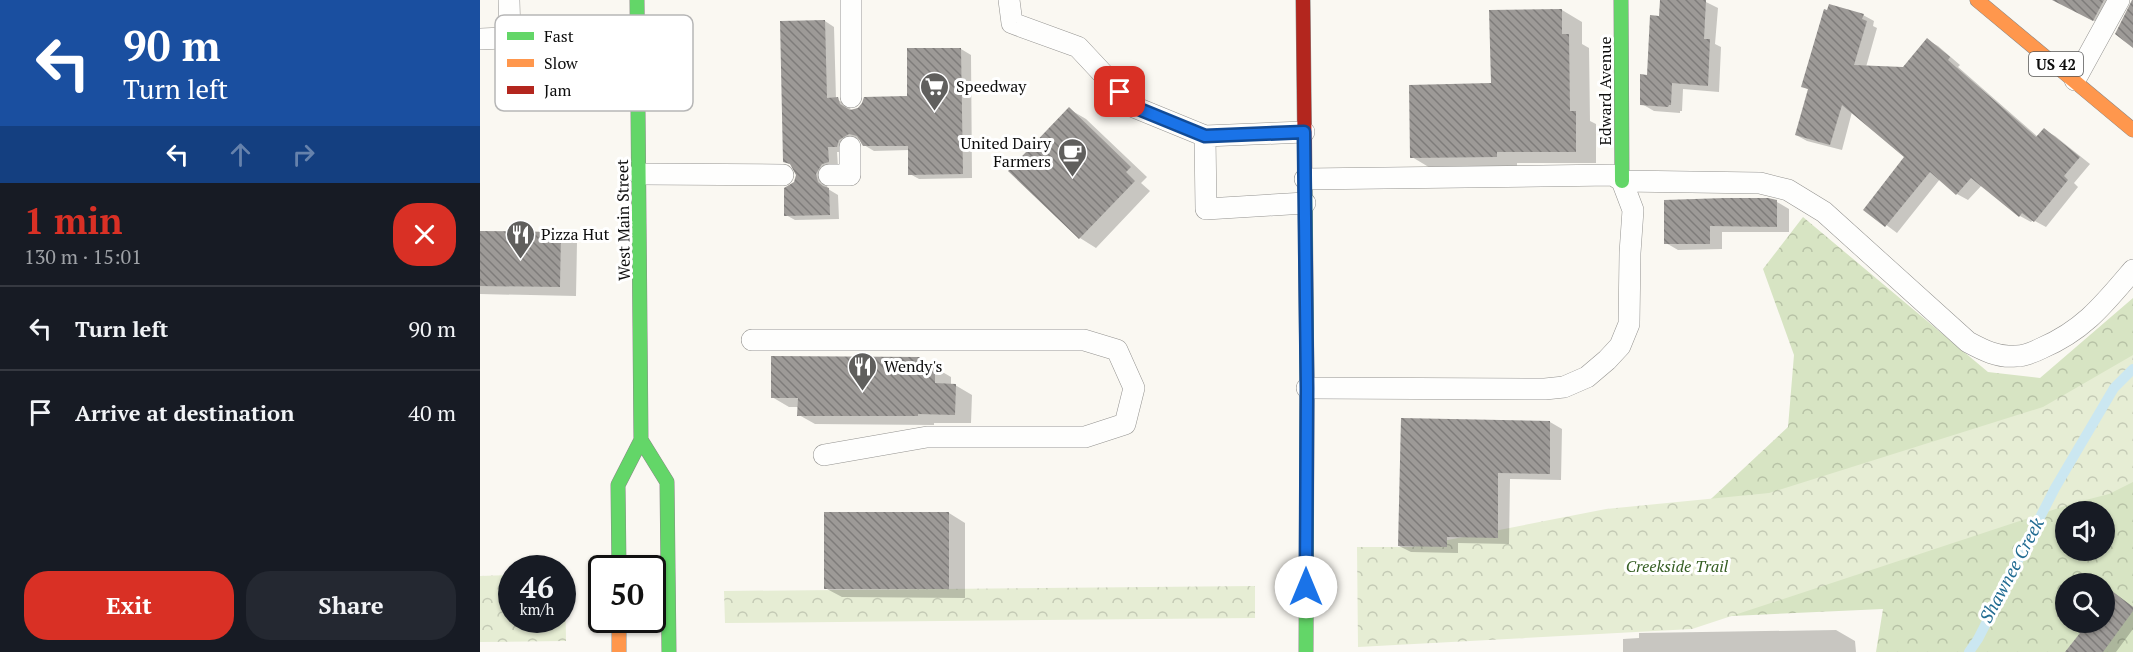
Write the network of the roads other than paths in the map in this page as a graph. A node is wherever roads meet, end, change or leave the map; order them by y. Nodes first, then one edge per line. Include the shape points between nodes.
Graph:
1 (509, 0) edge
2 (851, 0) edge
3 (1009, 0) edge
4 (1303, 0) edge
5 (1621, 0) edge
6 (1977, 0) edge
7 (2119, 0) edge
8 (509, 15) edge
9 (495, 38) edge
10 (480, 39) edge
11 (2075, 80) junction
12 (850, 97) dead end
13 (638, 111) edge
14 (2133, 130) edge
15 (1304, 132) junction
16 (1205, 136) junction
17 (850, 147) dead end
18 (639, 174) junction
19 (783, 175) dead end
20 (829, 175) dead end
21 (1305, 178) junction
22 (1622, 182) junction
23 (1305, 203) junction
24 (2133, 270) edge
25 (752, 340) dead end
26 (1307, 388) junction
27 (641, 440) junction
28 (824, 455) dead end
29 (619, 555) edge
30 (619, 633) edge
31 (620, 652) edge
32 (669, 652) edge
33 (1306, 652) edge

1 - 8 lane
2 - 12 lane
3 - 16 lane via 1012,23 1078,47 1134,107
4 - 15 main road
5 - 22 main road, Edward Avenue
6 - 11 main road, US 42
7 - 11 lane
9 - 10 lane
11 - 14 main road, US 42
13 - 18 main road, West Main Street
15 - 16 lane
15 - 21 main road
16 - 23 lane via 1206,209
17 - 20 lane via 850,175
18 - 19 lane
18 - 27 main road, West Main Street
21 - 22 lane via 1613,175
21 - 23 main road
22 - 24 lane via 1760,183 1788,190 1824,212 1968,342 1990,353 2014,357 2029,354 2065,338 2096,313
22 - 26 lane via 1633,210 1629,324 1620,346 1587,377 1564,387 1545,389
23 - 26 main road
25 - 28 lane via 1084,340 1117,350 1134,388 1125,424 1084,437 927,437
26 - 33 main road
27 - 29 main road, West Main Street via 618,485
27 - 32 main road via 667,482
30 - 31 main road

